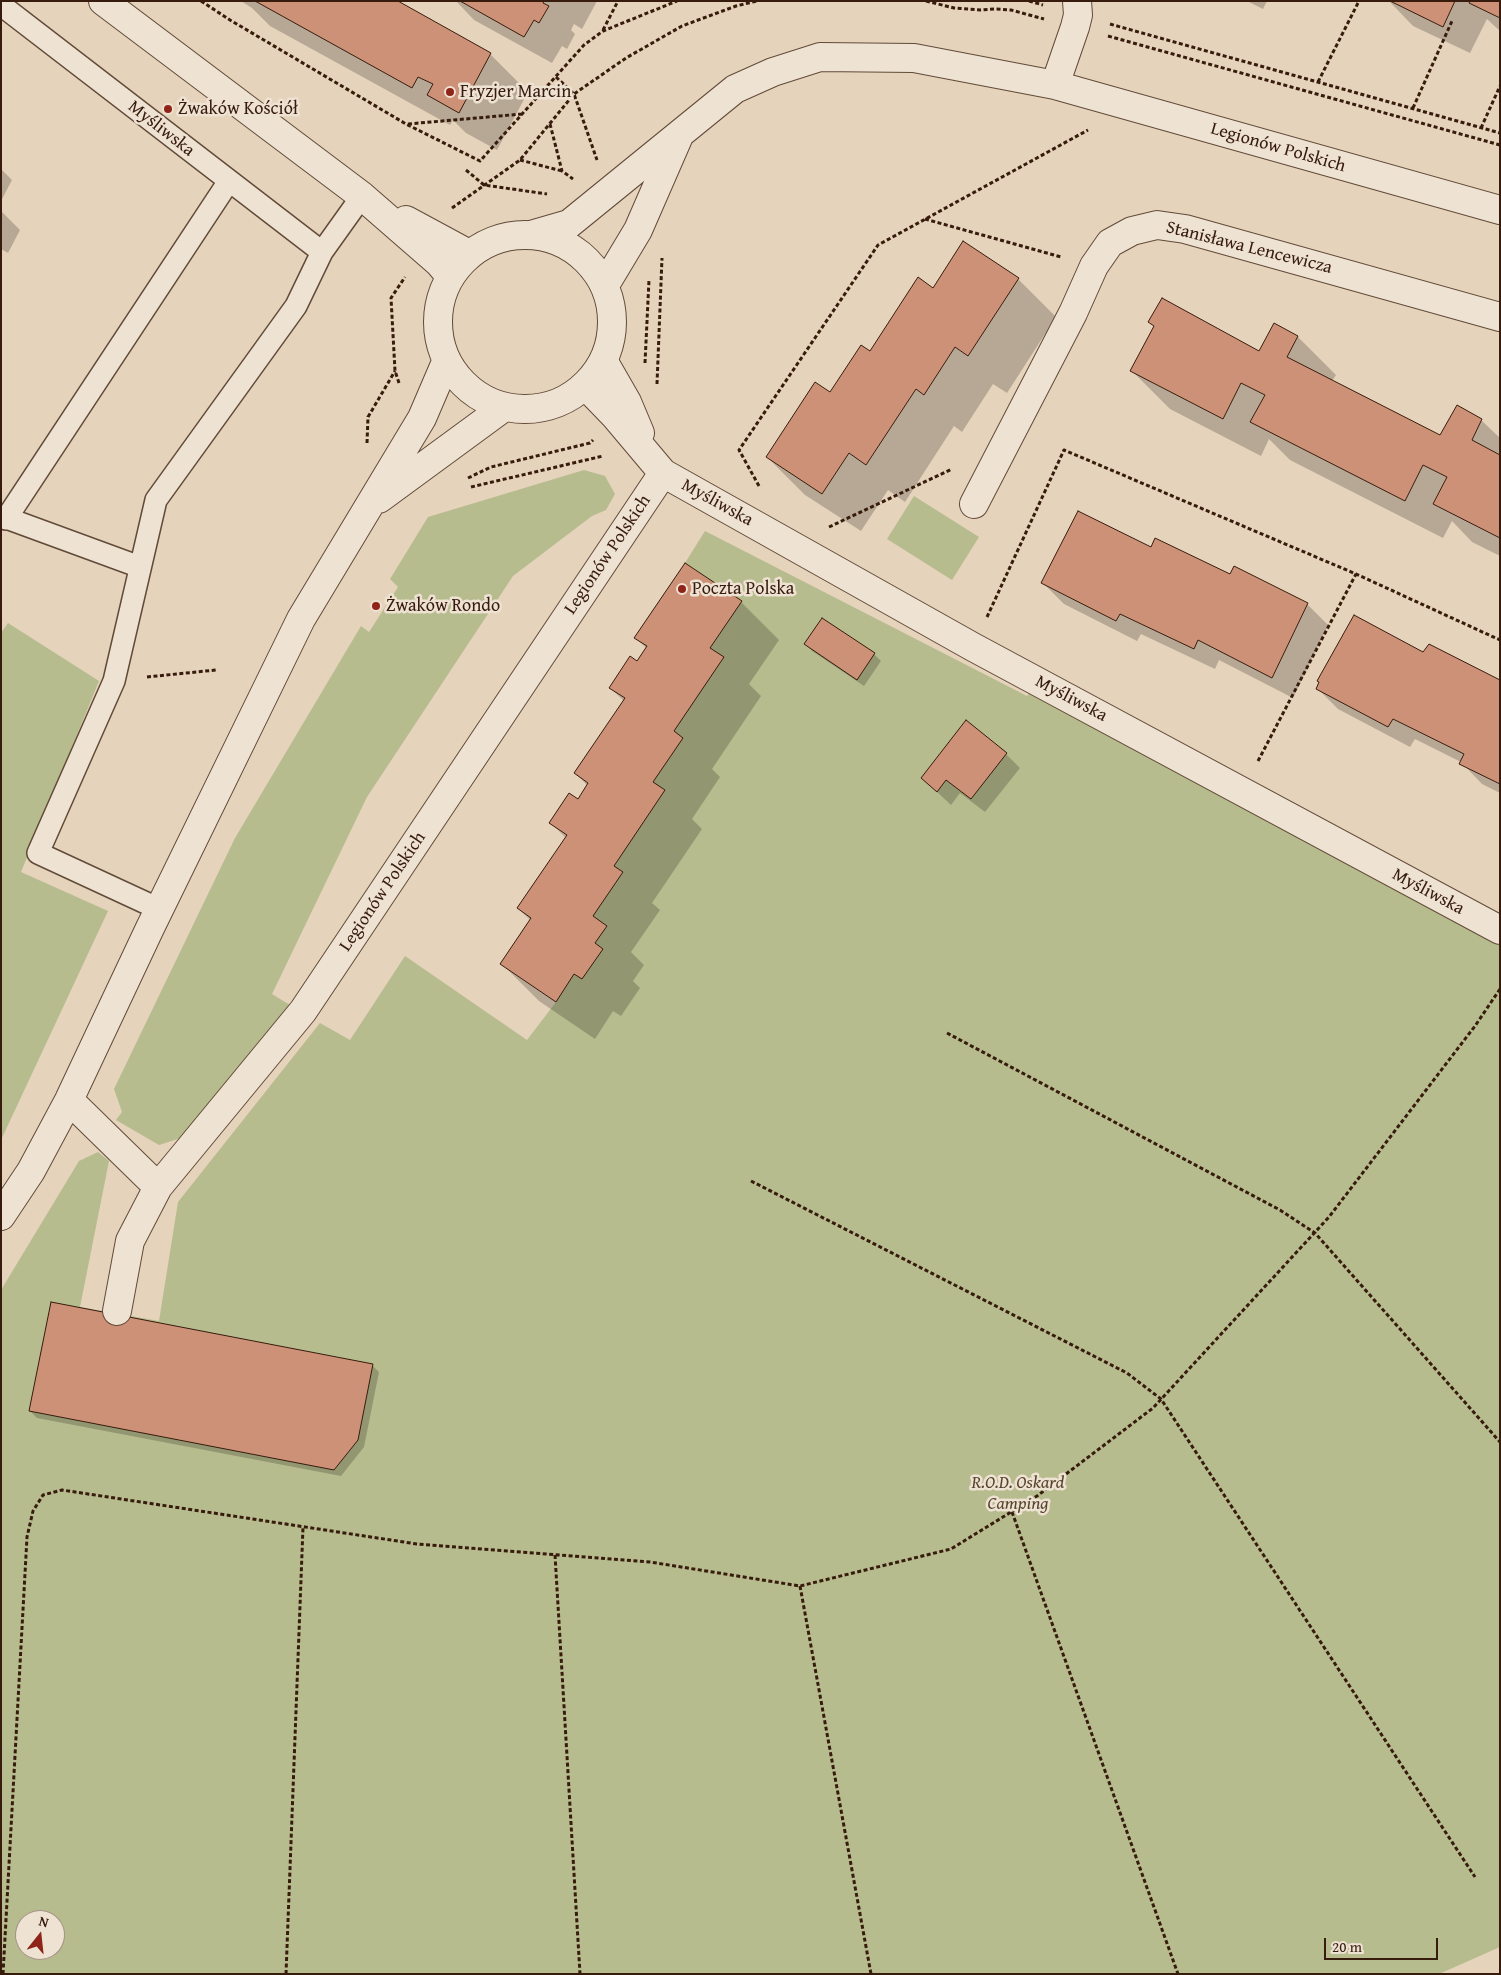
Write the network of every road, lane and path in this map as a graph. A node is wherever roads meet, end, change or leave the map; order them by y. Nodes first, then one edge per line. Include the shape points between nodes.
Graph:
1 (103, 1) edge
2 (201, 1) edge
3 (618, 1) edge
4 (677, 1) edge
5 (926, 1) edge
6 (1030, 1) edge
7 (1359, 1) edge
8 (1, 5) edge
9 (1076, 14) edge
10 (1452, 21) dead end
11 (602, 31) junction
12 (1318, 82) junction
13 (1056, 85) junction
14 (1500, 86) edge
15 (1413, 108) junction
16 (522, 114) junction
17 (406, 124) junction
18 (1091, 128) dead end
19 (1481, 128) junction
20 (681, 132) junction
21 (1500, 133) edge
22 (1500, 145) edge
23 (520, 160) dead end
24 (466, 170) dead end
25 (562, 171) dead end
26 (229, 181) junction
27 (556, 195) dead end
28 (362, 196) junction
29 (1500, 210) edge
30 (924, 219) junction
31 (531, 235) junction
32 (322, 252) junction
33 (469, 254) junction
34 (1094, 266) junction
35 (450, 276) junction
36 (605, 285) junction
37 (1500, 317) edge
38 (446, 362) junction
39 (604, 362) junction
40 (395, 370) dead end
41 (586, 386) junction
42 (376, 403) dead end
43 (503, 408) junction
44 (1005, 444) junction
45 (657, 466) junction
46 (491, 467) dead end
47 (463, 480) dead end
48 (763, 493) dead end
49 (371, 504) junction
50 (974, 504) dead end
51 (3, 517) edge
52 (792, 545) junction
53 (140, 567) junction
54 (1356, 574) junction
55 (1500, 640) edge
56 (973, 646) junction
57 (216, 670) dead end
58 (114, 681) junction
59 (1242, 792) junction
60 (159, 909) junction
61 (1500, 930) edge
62 (1500, 989) edge
63 (947, 1033) dead end
64 (69, 1100) junction
65 (751, 1181) dead end
66 (158, 1187) junction
67 (1, 1216) edge
68 (1315, 1233) junction
69 (117, 1311) dead end
70 (1161, 1398) junction
71 (1500, 1442) edge
72 (1012, 1512) junction
73 (303, 1527) junction
74 (556, 1555) junction
75 (800, 1586) junction
76 (1475, 1877) dead end
77 (3, 1974) edge
78 (286, 1974) edge
79 (580, 1974) edge
80 (871, 1974) edge
81 (1178, 1974) edge

1 - 28 street
2 - 17 path
3 - 11 path
4 - 11 path
5 - 9 path via 954,8
6 - 9 path
7 - 12 path
8 - 26 lane, Myśliwska
9 - 12 path
9 - 13 street
9 - 22 path
10 - 15 path
11 - 16 path via 584,45
12 - 15 path
13 - 20 street, Legionów Polskich via 914,58 820,57 773,72 735,89
13 - 29 street, Legionów Polskich
14 - 19 path
15 - 19 path
16 - 17 path
16 - 17 path via 480,161
18 - 30 path
19 - 21 path
20 - 31 street, Legionów Polskich via 569,224
20 - 36 street via 638,230
23 - 25 path
24 - 27 path via 484,185
26 - 32 lane, Myśliwska
26 - 51 lane
28 - 32 lane
28 - 33 street
28 - 35 street
30 - 34 path
30 - 48 path via 878,245 739,450
31 - 33 street via 509,236
31 - 36 street via 553,239 579,253
32 - 53 lane via 296,306 156,500
33 - 35 street
34 - 37 street, Stanisława Lencewicza via 1110,243 1132,231 1157,225 1226,239
34 - 44 street, Stanisława Lencewicza
35 - 38 street via 439,304 438,333
36 - 39 street via 613,310 612,337
38 - 43 street via 464,386 482,400
38 - 49 street via 422,418
39 - 41 street
39 - 45 street
40 - 42 path
41 - 43 street via 561,403 533,410
41 - 45 street, Myśliwska
43 - 49 street
44 - 50 street, Stanisława Lencewicza
44 - 52 path
45 - 52 street, Myśliwska
45 - 66 street, Legionów Polskich via 304,1012
46 - 47 path
49 - 60 street via 301,619
51 - 53 lane
52 - 56 street, Myśliwska
53 - 58 lane
54 - 55 path
54 - 56 path via 1064,450
54 - 59 path
56 - 59 street, Myśliwska
57 - 58 path
58 - 60 lane via 38,853
59 - 61 street, Myśliwska
60 - 64 street
62 - 68 path via 1470,1034
63 - 68 path via 1280,1210
64 - 66 street
64 - 67 street via 31,1171
65 - 70 path via 1127,1374
66 - 69 street, Legionów Polskich via 130,1241
68 - 70 path
68 - 71 path
70 - 72 path via 1153,1408
70 - 76 path
72 - 75 path via 951,1549
72 - 81 path
73 - 74 path via 417,1544
73 - 77 path via 62,1490 43,1495 33,1511 27,1537
73 - 78 path
74 - 75 path via 650,1562
74 - 79 path
75 - 80 path

